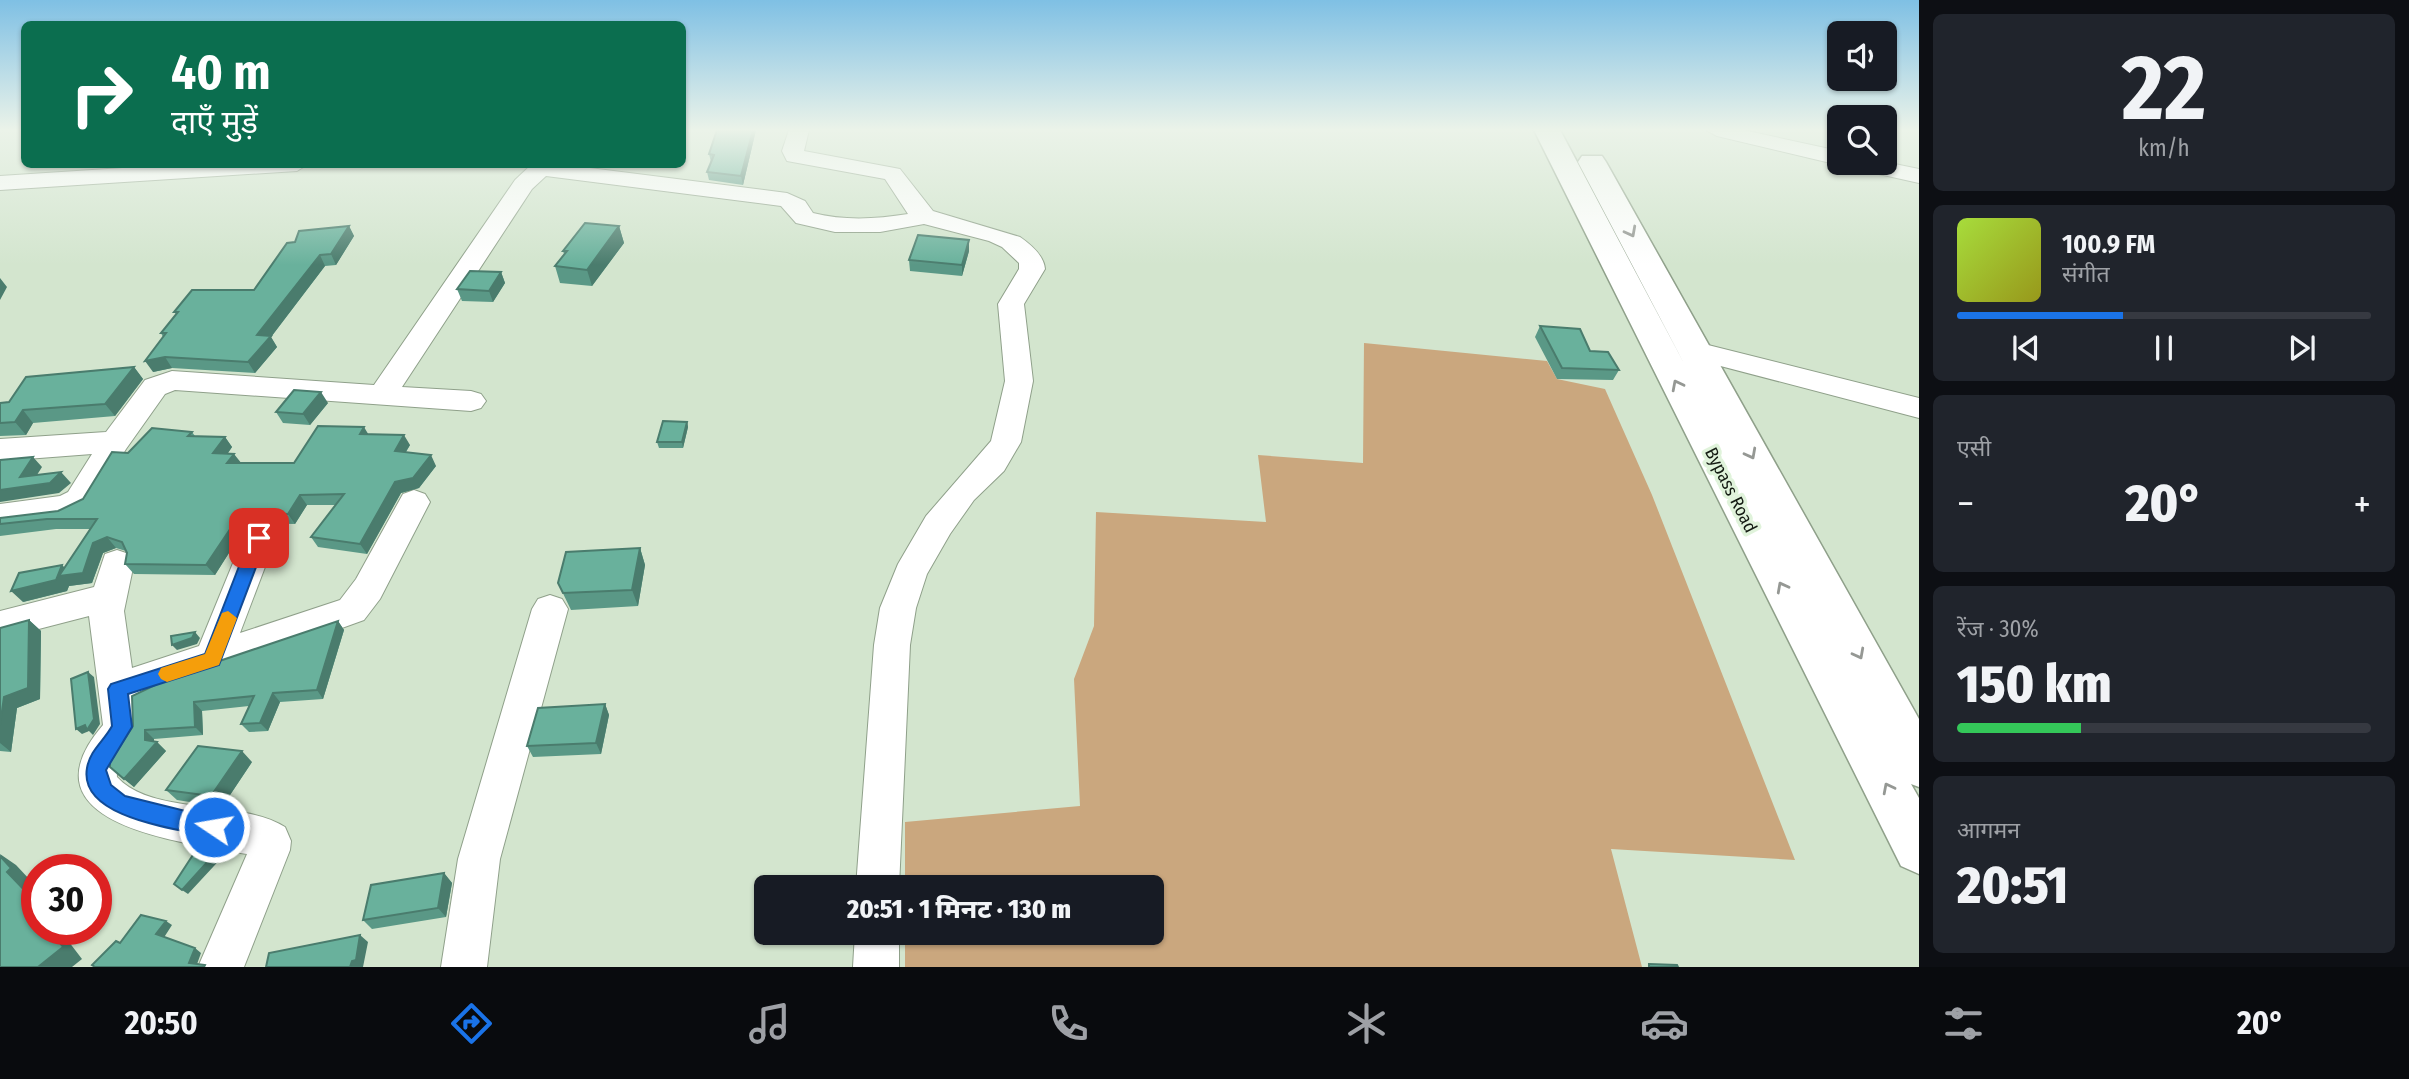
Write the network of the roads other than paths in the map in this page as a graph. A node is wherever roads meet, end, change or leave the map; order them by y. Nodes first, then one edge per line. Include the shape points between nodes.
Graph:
1 (34, 175) edge
2 (534, 175) edge
3 (603, 175) edge
4 (893, 175) edge
5 (1570, 175) edge
6 (1599, 175) edge
7 (0, 183) edge
8 (925, 216) junction
9 (1696, 351) junction
10 (382, 395) junction
11 (471, 401) dead end
12 (1919, 408) edge
13 (115, 442) junction
14 (0, 450) edge
15 (414, 502) dead end
16 (0, 516) edge
17 (259, 538) dead end
18 (550, 609) dead end
19 (0, 625) edge
20 (212, 660) junction
21 (118, 689) junction
22 (1919, 765) edge
23 (1919, 849) edge
24 (879, 875) edge
25 (877, 945) edge
26 (221, 967) edge
27 (464, 967) edge
28 (876, 967) edge

1 - 7 street
2 - 10 street via 497,221
3 - 8 street via 787,200 804,218 849,227 892,225
4 - 8 street
23 -> 5 main road, Bypass Road
6 -> 9 main road, Bypass Road
8 - 24 street via 995,235 1022,250 1032,269 1011,304 1018,381 1006,442 938,525 910,573 898,608
9 - 12 street
9 -> 22 main road, Bypass Road
10 - 11 street
10 - 13 street via 172,380 155,387
13 - 14 street
13 - 16 street via 73,505
15 - 20 street via 352,610
17 - 20 street
18 - 27 street via 479,859
19 - 21 street via 112,581
20 - 21 street
21 - 26 street via 122,727 102,753 96,770 103,791 139,811 270,841 267,861
25 - 28 street

